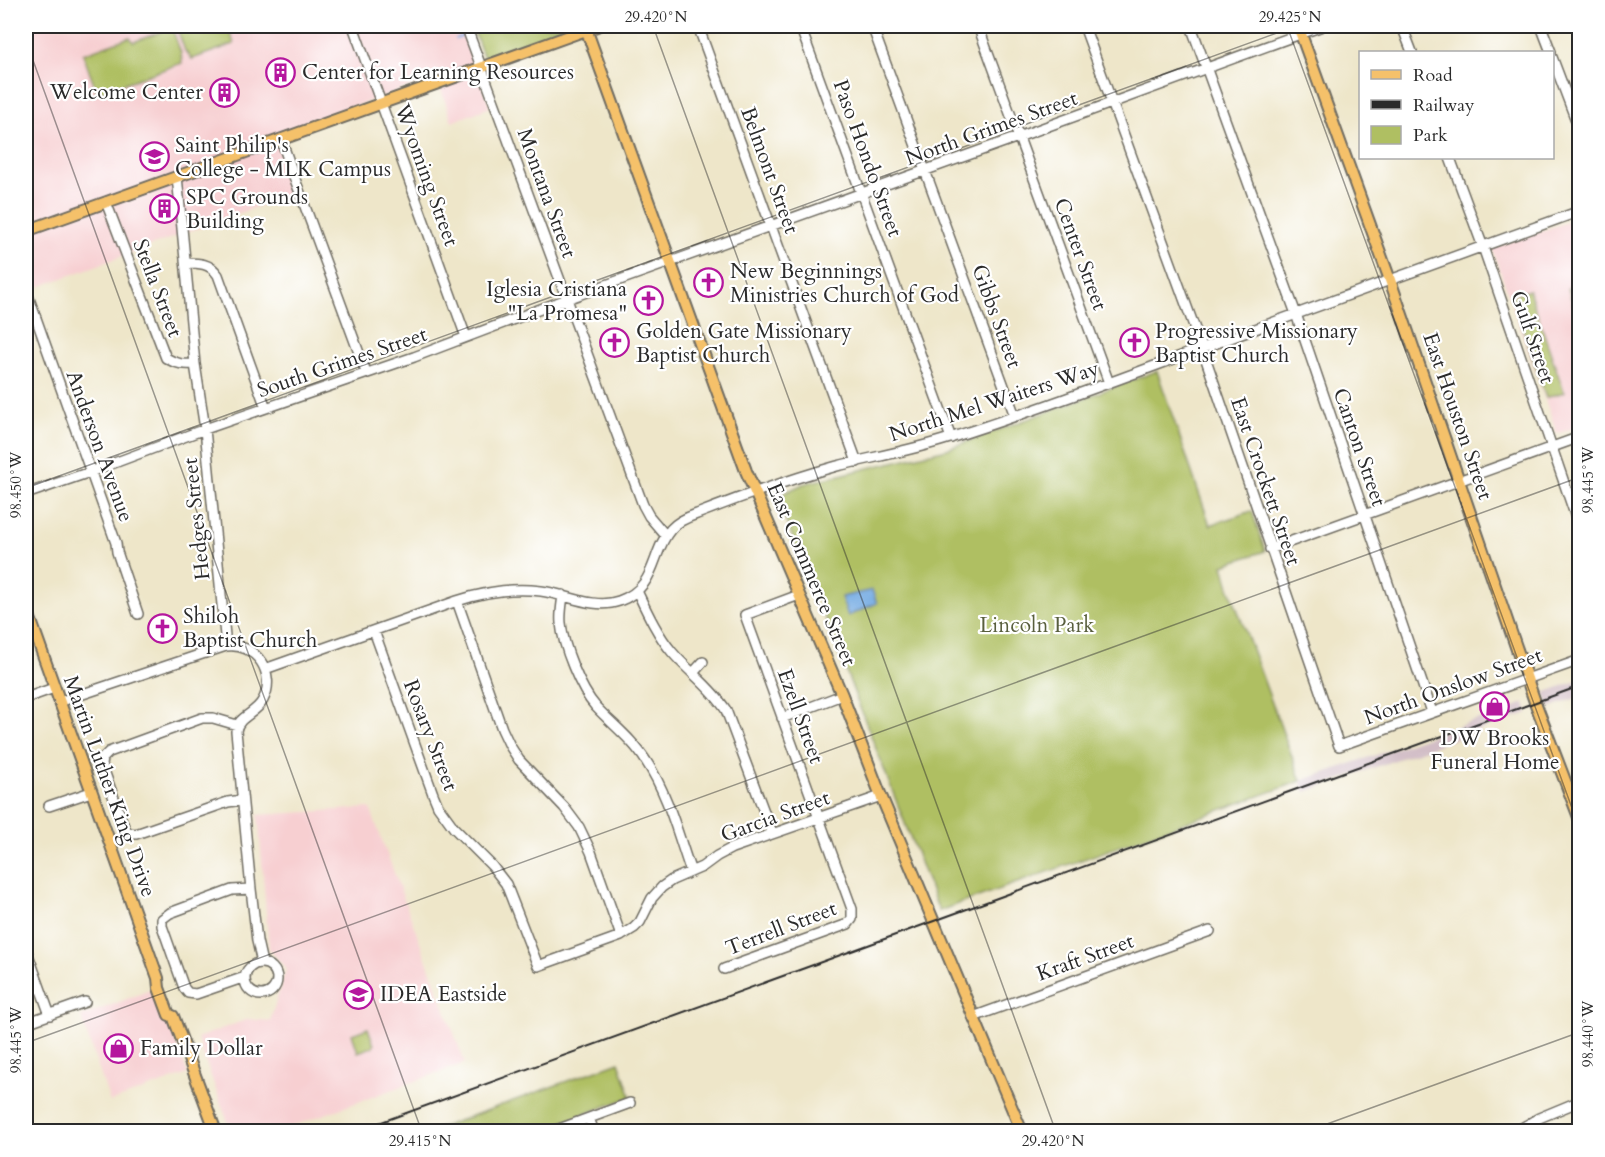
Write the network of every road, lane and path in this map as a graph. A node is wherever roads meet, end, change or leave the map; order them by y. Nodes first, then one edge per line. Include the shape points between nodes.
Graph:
1 (352, 26) edge
2 (466, 26) edge
3 (597, 26) edge
4 (698, 26) edge
5 (800, 26) edge
6 (872, 26) edge
7 (978, 26) edge
8 (1084, 26) edge
9 (1191, 26) edge
10 (1322, 26) edge
11 (1402, 26) edge
12 (1541, 26) edge
13 (585, 27) edge
14 (1299, 30) edge
15 (1412, 51) edge
16 (1551, 51) edge
17 (1554, 62) edge
18 (482, 67) junction
19 (1206, 68) junction
20 (1112, 102) junction
21 (382, 103) junction
22 (1580, 131) edge
23 (1018, 137) junction
24 (282, 139) junction
25 (1450, 159) edge
26 (924, 171) junction
27 (177, 176) junction
28 (862, 194) junction
29 (106, 202) junction
30 (1580, 211) edge
31 (772, 226) junction
32 (26, 231) edge
33 (1483, 247) junction
34 (670, 262) junction
35 (186, 263) junction
36 (1390, 280) junction
37 (26, 290) edge
38 (567, 299) junction
39 (1296, 314) junction
40 (466, 337) junction
41 (1202, 348) junction
42 (195, 364) junction
43 (366, 372) junction
44 (1109, 383) junction
45 (266, 408) junction
46 (1015, 416) junction
47 (205, 429) junction
48 (1580, 437) edge
49 (951, 438) junction
50 (1551, 447) junction
51 (857, 462) junction
52 (90, 472) junction
53 (1459, 480) junction
54 (756, 493) junction
55 (26, 494) edge
56 (1364, 515) junction
57 (1580, 529) edge
58 (666, 536) junction
59 (1270, 549) junction
60 (637, 591) junction
61 (562, 595) junction
62 (800, 595) junction
63 (457, 601) junction
64 (26, 607) edge
65 (138, 614) dead end
66 (374, 631) junction
67 (226, 646) junction
68 (1580, 660) edge
69 (703, 662) dead end
70 (266, 669) junction
71 (693, 673) junction
72 (1527, 679) junction
73 (54, 688) junction
74 (842, 695) junction
75 (26, 698) edge
76 (59, 702) junction
77 (1432, 712) junction
78 (783, 718) junction
79 (237, 724) junction
80 (1339, 746) joint
81 (91, 792) junction
82 (881, 796) junction
83 (242, 800) junction
84 (49, 806) dead end
85 (819, 819) junction
86 (1580, 819) edge
87 (772, 833) junction
88 (691, 872) junction
89 (251, 889) junction
90 (852, 919) joint
91 (1210, 931) dead end
92 (621, 936) junction
93 (26, 949) edge
94 (262, 963) junction
95 (538, 966) joint
96 (724, 969) dead end
97 (245, 977) junction
98 (85, 1002) dead end
99 (50, 1015) junction
100 (973, 1017) junction
101 (26, 1023) edge
102 (1580, 1101) edge
103 (630, 1103) dead end
104 (589, 1118) junction
105 (216, 1131) edge
106 (551, 1131) edge
107 (594, 1131) edge
108 (1022, 1131) edge
109 (1515, 1131) edge

1 - 21 street, Wyoming Street
2 - 18 street, Montana Street
3 - 13 main road
4 - 31 street, Belmont Street
5 - 28 street, Paso Hondo Street
6 - 26 street, Gibbs Street
7 - 23 street, Center Street
8 - 20 street, East Crockett Street
9 - 19 street, Canton Street
10 - 14 street, North Grimes Street
11 - 15 street
12 - 16 street
13 - 18 main road
13 - 34 main road, East Commerce Street
14 - 19 street, North Grimes Street
14 - 36 main road, East Houston Street
17 - 22 street
18 - 21 main road
18 - 38 street, Montana Street
19 - 20 street, North Grimes Street
19 - 39 street, Canton Street
20 - 23 street, North Grimes Street
20 - 41 street, East Crockett Street
21 - 24 main road
21 - 40 street, Wyoming Street
23 - 26 street, North Grimes Street
23 - 44 street, Center Street
24 - 27 main road
24 - 43 street
25 - 33 street, Gulf Street
26 - 28 street, North Grimes Street
26 - 46 street, Gibbs Street
27 - 29 main road
27 - 35 street, Hedges Street
28 - 31 street, North Grimes Street
28 - 49 street, Paso Hondo Street
29 - 32 main road
29 - 42 street, Stella Street via 166,358 182,365
30 - 33 street, North Mel Waiters Way
31 - 34 street, North Grimes Street
31 - 51 street, Belmont Street
33 - 36 street, North Mel Waiters Way
33 - 50 street, Gulf Street
34 - 38 street, South Grimes Street
34 - 54 main road, East Commerce Street
35 - 42 street, Hedges Street
35 - 45 street via 206,264 218,275
36 - 39 street, North Mel Waiters Way
36 - 53 main road, East Houston Street
37 - 52 street, Anderson Avenue
38 - 40 street, South Grimes Street
38 - 58 street, Montana Street via 643,505
39 - 41 street, North Mel Waiters Way
39 - 56 street, Canton Street
40 - 43 street, South Grimes Street
41 - 44 street, North Mel Waiters Way
41 - 59 street, East Crockett Street
42 - 47 street, Hedges Street
43 - 45 street, South Grimes Street
44 - 46 street, North Mel Waiters Way
45 - 47 street, South Grimes Street
46 - 49 street, North Mel Waiters Way
47 - 52 street, South Grimes Street
47 - 67 street, Hedges Street
48 - 50 street
49 - 51 street, North Mel Waiters Way
50 - 53 street
50 - 57 street, Gulf Street
51 - 54 street, North Mel Waiters Way
52 - 55 street, South Grimes Street
52 - 65 street, Anderson Avenue
53 - 56 street
53 - 72 main road, East Houston Street
54 - 58 street, North Mel Waiters Way via 685,518
54 - 62 main road, East Commerce Street
56 - 59 street
56 - 77 street, Canton Street
58 - 60 street via 651,572
59 - 80 street, East Crockett Street
60 - 61 street via 619,601 600,604
60 - 71 street via 657,632
61 - 63 street via 504,590
61 - 88 street via 562,632 578,678 589,698 646,759 662,790
62 - 74 main road, East Commerce Street
62 - 78 street, Ezell Street via 744,615
63 - 66 street
63 - 92 street via 510,746 526,770 579,827
64 - 73 main road, Martin Luther King Drive
66 - 70 street
66 - 95 street, Rosary Street via 438,806 506,884
67 - 70 street via 249,650
67 - 76 street
68 - 72 street, North Onslow Street
69 - 71 street
70 - 79 street via 268,686 263,701
71 - 87 street via 726,710
72 - 77 street, North Onslow Street
72 - 86 main road, East Houston Street
73 - 75 street
73 - 76 main road, Martin Luther King Drive
74 - 78 street
74 - 82 main road, East Commerce Street
76 - 81 main road, Martin Luther King Drive
77 - 80 street, North Onslow Street
78 - 85 street, Ezell Street
79 - 83 street
79 - 83 street via 202,718 109,752 102,765 129,833
81 - 84 street
81 - 105 main road, Martin Luther King Drive via 159,988
82 - 85 street, Garcia Street
82 - 100 main road, East Commerce Street
83 - 89 street
85 - 87 street, Garcia Street
85 - 90 street, Ezell Street via 852,909
87 - 88 street, Garcia Street via 732,848
88 - 92 street, Garcia Street via 662,886 640,921
89 - 94 street
89 - 97 street via 232,890 162,919 188,993 196,994
90 - 96 street, Terrell Street via 848,924
91 - 100 street, Kraft Street
92 - 95 street, Garcia Street
93 - 99 street
94 - 97 street via 251,966
94 - 97 street via 270,966 277,977 270,992 251,992
98 - 99 street
99 - 101 street
100 - 108 main road, East Commerce Street
102 - 109 street
103 - 104 street
104 - 106 street
104 - 107 street

